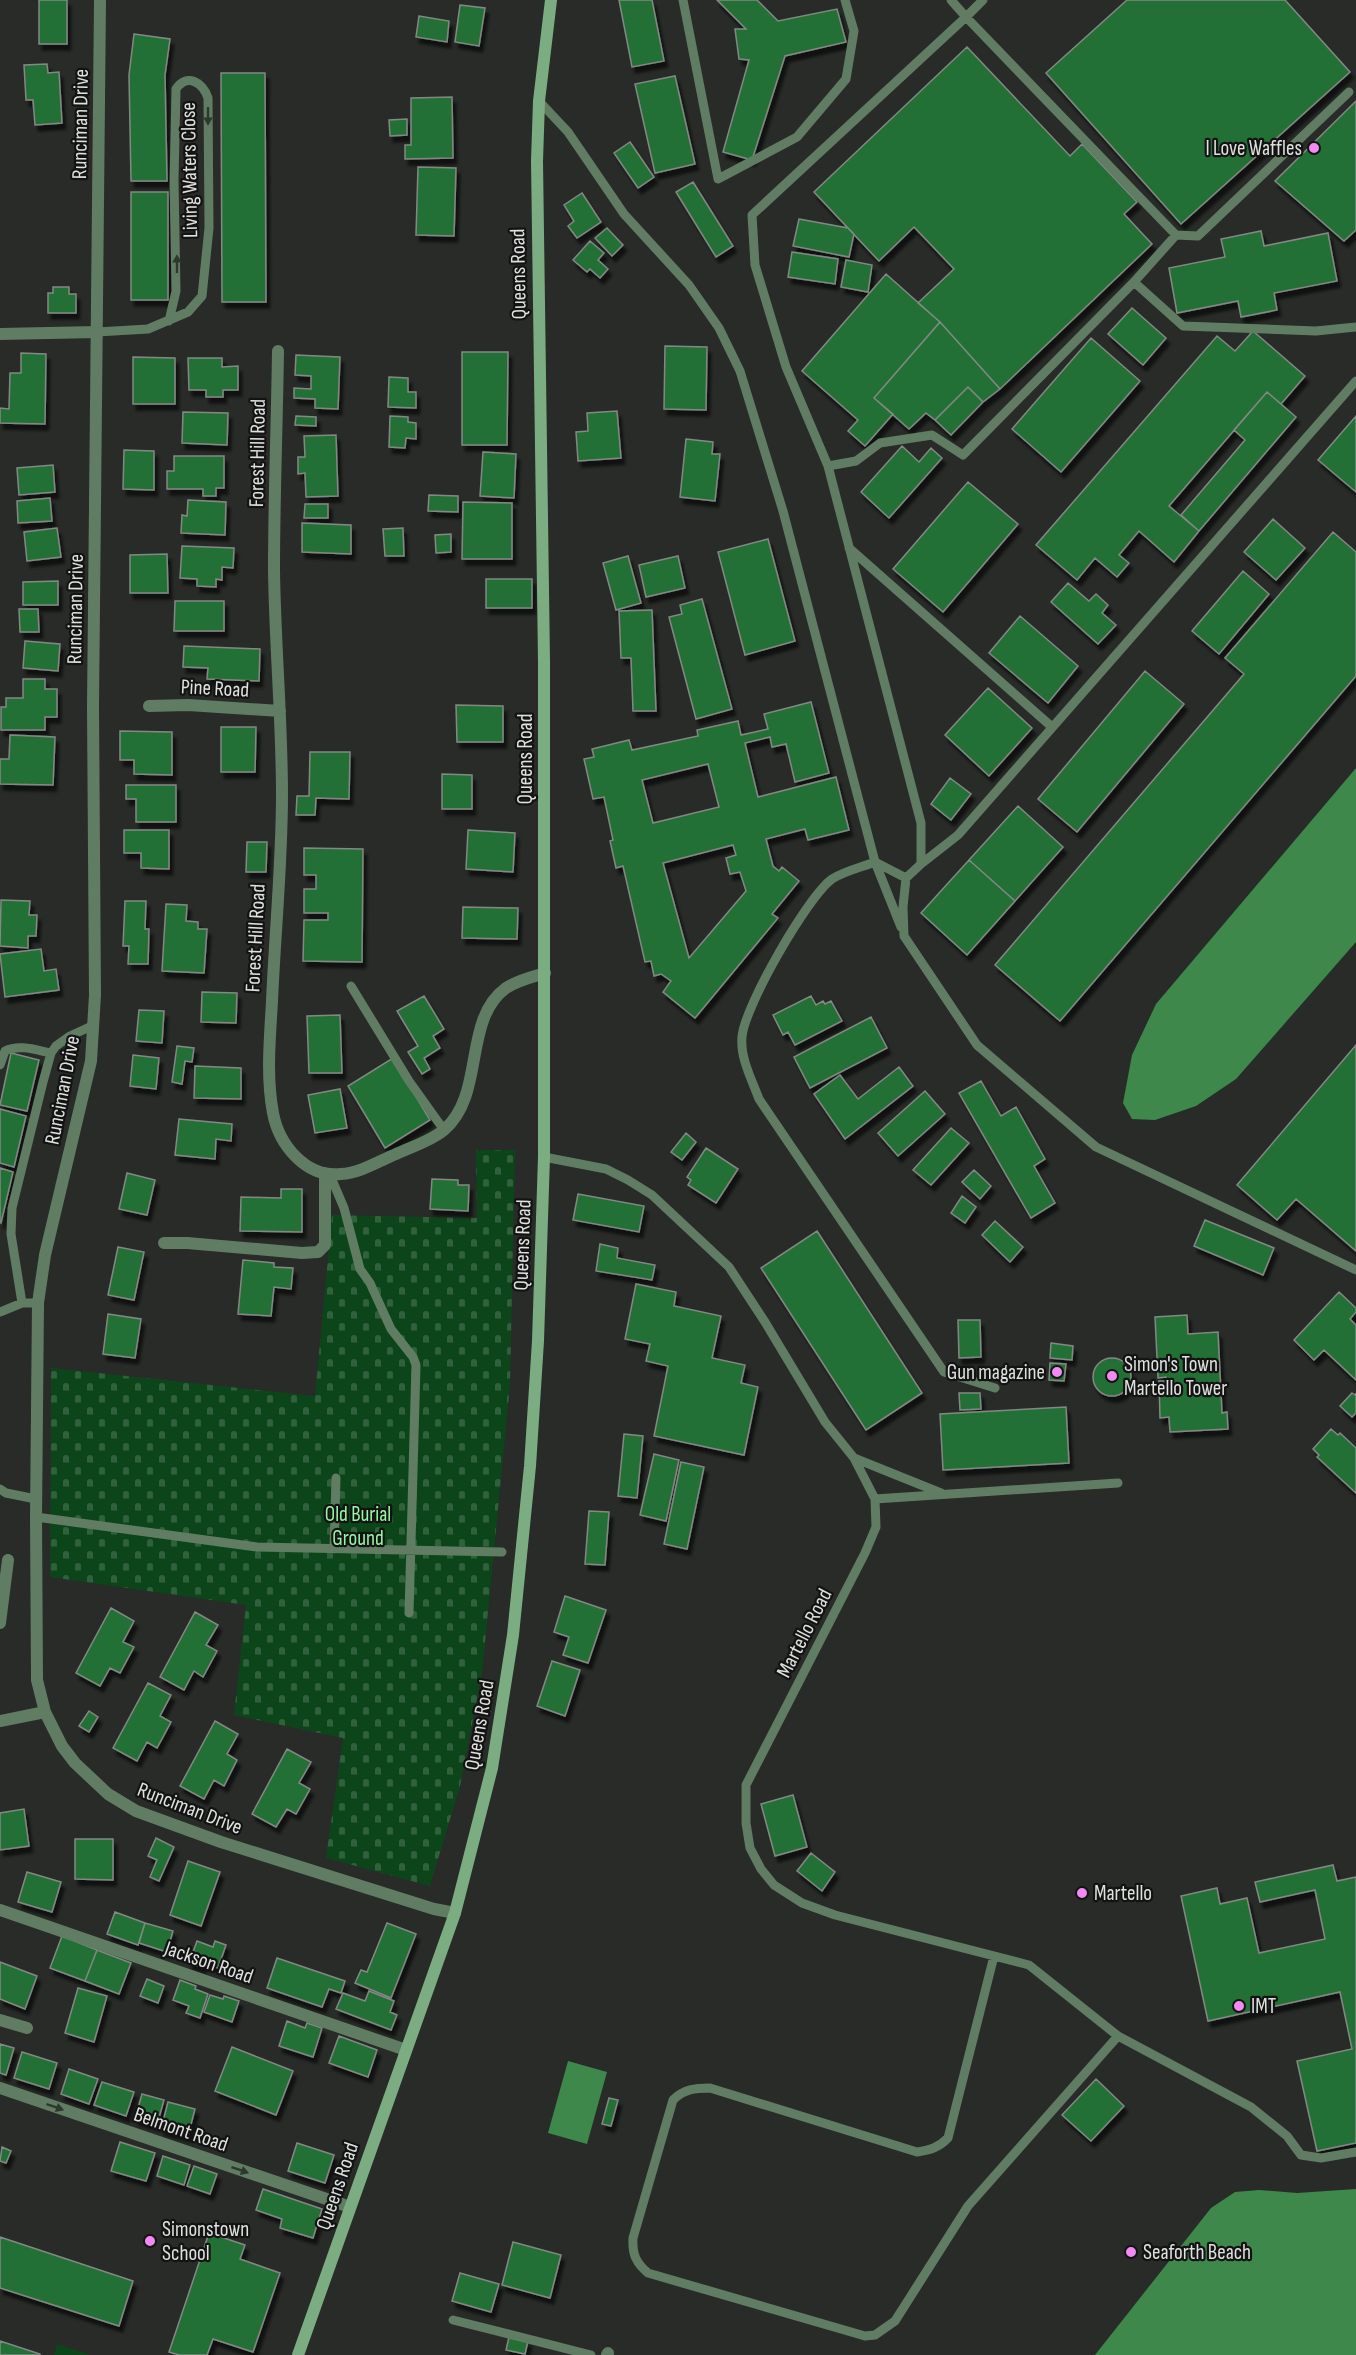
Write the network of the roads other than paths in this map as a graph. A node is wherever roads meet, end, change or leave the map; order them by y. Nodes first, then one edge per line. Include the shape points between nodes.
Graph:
1 (100, 0) edge
2 (551, 0) edge
3 (683, 0) edge
4 (844, 0) edge
5 (951, 0) edge
6 (984, 0) edge
7 (966, 17) junction
8 (1349, 92) dead end
9 (539, 101) junction
10 (1176, 236) junction
11 (1134, 282) junction
12 (169, 321) junction
13 (1356, 327) edge
14 (97, 332) junction
15 (0, 334) edge
16 (278, 351) dead end
17 (1356, 381) edge
18 (828, 466) junction
19 (849, 548) junction
20 (149, 706) dead end
21 (280, 711) junction
22 (1052, 727) junction
23 (875, 862) junction
24 (921, 864) junction
25 (906, 878) junction
26 (904, 936) junction
27 (545, 973) junction
28 (351, 987) dead end
29 (94, 1025) junction
30 (51, 1053) junction
31 (0, 1065) edge
32 (444, 1130) junction
33 (544, 1157) junction
34 (327, 1174) junction
35 (0, 1230) edge
36 (11, 1234) junction
37 (164, 1243) dead end
38 (1356, 1270) edge
39 (22, 1303) junction
40 (38, 1303) junction
41 (0, 1312) edge
42 (995, 1388) dead end
43 (854, 1458) junction
44 (336, 1478) dead end
45 (1118, 1483) dead end
46 (0, 1489) edge
47 (943, 1494) junction
48 (36, 1498) junction
49 (875, 1499) junction
50 (36, 1517) junction
51 (334, 1549) junction
52 (411, 1550) junction
53 (502, 1552) dead end
54 (8, 1560) dead end
55 (409, 1613) dead end
56 (0, 1623) edge
57 (45, 1712) junction
58 (0, 1721) edge
59 (0, 1910) edge
60 (454, 1913) junction
61 (994, 1956) junction
62 (0, 2020) edge
63 (27, 2028) dead end
64 (1118, 2036) junction
65 (406, 2050) junction
66 (0, 2088) edge
67 (1356, 2152) edge
68 (350, 2208) junction
69 (453, 2319) dead end
70 (298, 2355) edge
71 (591, 2355) edge

1 - 14 street, Runciman Drive
2 - 9 main road, Queens Road
3 - 4 lane via 717,179 796,137 846,79 854,31
5 - 7 lane
6 - 7 lane
7 - 10 lane
7 - 18 lane via 752,215 755,265 786,367
8 - 10 lane via 1198,236
9 - 23 lane via 568,132 624,214 689,285 719,328 740,371 783,511
9 - 27 main road, Queens Road
10 - 11 lane
11 - 13 lane via 1183,326 1316,331
11 - 18 lane via 963,455 932,435 880,443 856,462
12 -> 12 lane, Living Waters Close via 177,283 176,89 187,81 201,84 208,98 209,228 202,296 188,312
12 - 14 lane, Living Waters Close via 148,329
14 - 15 street
14 - 29 street, Runciman Drive
16 - 21 street, Forest Hill Road via 274,571
17 - 22 lane
18 - 19 lane
19 - 22 lane
19 - 24 lane via 921,824
20 - 21 street, Pine Road
21 - 34 street, Forest Hill Road via 282,796 270,1091 273,1116 284,1143 294,1157
22 - 24 lane via 958,835
23 - 25 lane
23 - 26 lane
23 - 42 lane via 832,879 808,908 755,995 742,1037 745,1062 759,1099 944,1372
24 - 25 lane
25 - 26 lane
26 - 38 lane via 977,1045 1096,1147
27 - 32 street via 507,987 490,1005 467,1093 458,1114
27 - 33 main road, Queens Road
28 - 32 lane
29 - 30 lane via 63,1039
29 - 40 street, Runciman Drive via 91,1061 45,1255
30 - 31 lane via 11,1048 5,1051
30 - 36 lane via 12,1208
32 - 34 street via 352,1172
33 - 43 lane, Martello Road via 606,1168 628,1180 652,1195 722,1260 765,1322 825,1422
33 - 60 main road, Queens Road via 537,1364 513,1635 492,1768
34 - 37 street via 325,1245 318,1252
34 - 52 lane via 344,1208 360,1269 391,1329 415,1360
35 - 36 lane
36 - 39 lane
39 - 40 lane
39 - 41 lane
40 - 48 street, Runciman Drive
43 - 47 lane
43 - 49 lane, Martello Road
44 - 51 lane
45 - 47 lane
46 - 48 lane
47 - 49 lane
48 - 50 street, Runciman Drive
49 - 61 lane, Martello Road via 876,1527 746,1785 750,1848 774,1885 802,1903
50 - 51 lane via 257,1547
50 - 57 street, Runciman Drive via 35,1651
51 - 52 lane
52 - 53 lane
52 - 55 lane
54 - 56 street
57 - 58 street
57 - 60 street, Runciman Drive via 62,1746 88,1778 136,1811 265,1857
59 - 65 street, Jackson Road
60 - 65 main road, Queens Road
61 - 64 lane, Martello Road via 1029,1965
61 - 64 lane via 948,2138 942,2145 917,2152 710,2088 680,2093 673,2100 633,2238 632,2252 639,2265 648,2273 865,2336 875,2335 896,2321 968,2206
62 - 63 street
64 - 67 lane, Martello Road via 1251,2107 1287,2136 1301,2155 1321,2158
65 - 68 main road, Queens Road
66 -> 68 street, Belmont Road
68 - 70 main road, Queens Road
69 - 71 lane

